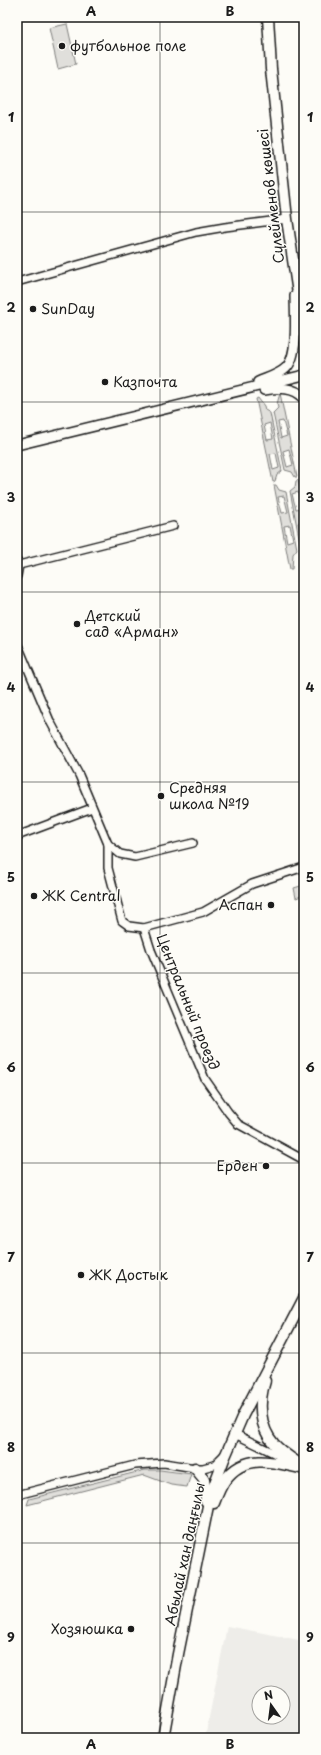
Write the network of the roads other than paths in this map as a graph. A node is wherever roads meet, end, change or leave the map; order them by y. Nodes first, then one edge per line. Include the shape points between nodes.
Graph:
1 (264, 19) edge
2 (287, 219) junction
3 (296, 277) junction
4 (17, 282) edge
5 (304, 334) edge
6 (304, 375) edge
7 (231, 393) junction
8 (304, 398) edge
9 (17, 445) edge
10 (173, 526) dead end
11 (18, 563) edge
12 (17, 576) edge
13 (17, 643) edge
14 (92, 808) junction
15 (17, 836) edge
16 (193, 843) dead end
17 (108, 844) junction
18 (304, 867) edge
19 (144, 928) junction
20 (304, 1160) edge
21 (304, 1298) edge
22 (271, 1361) junction
23 (235, 1434) junction
24 (227, 1451) junction
25 (195, 1468) junction
26 (304, 1468) edge
27 (17, 1495) edge
28 (204, 1523) junction
29 (163, 1738) edge

1 - 2 highway, Сүлейменов көшесі
2 - 3 highway, Сүлейменов көшесі
2 - 4 street via 196,232
3 - 5 highway, Сүлейменов көшесі
3 - 7 main road via 294,350 289,365 281,372
6 - 7 main road
7 - 8 main road via 288,388
7 - 9 main road
10 - 11 street
11 - 12 street
13 - 14 street via 50,721 79,775
14 - 15 street
14 - 17 street
16 - 17 street via 135,857 120,854
17 - 19 street via 108,868 122,921 129,926
18 - 19 street, Центральный проезд via 252,884 203,912
19 - 20 street, Центральный проезд via 205,1079 238,1124
21 - 22 highway, Абылай хан даңғылы
22 - 23 highway, Абылай хан даңғылы
22 - 26 highway via 261,1397 263,1426 274,1444
23 - 24 highway, Абылай хан даңғылы
23 - 26 street
24 - 25 street via 214,1464
24 - 28 highway, Абылай хан даңғылы via 210,1496
25 - 27 street via 164,1463 135,1465
25 - 28 highway via 202,1475 205,1484
26 - 28 highway via 257,1460 244,1465 225,1480
28 - 29 highway, Абылай хан даңғылы

